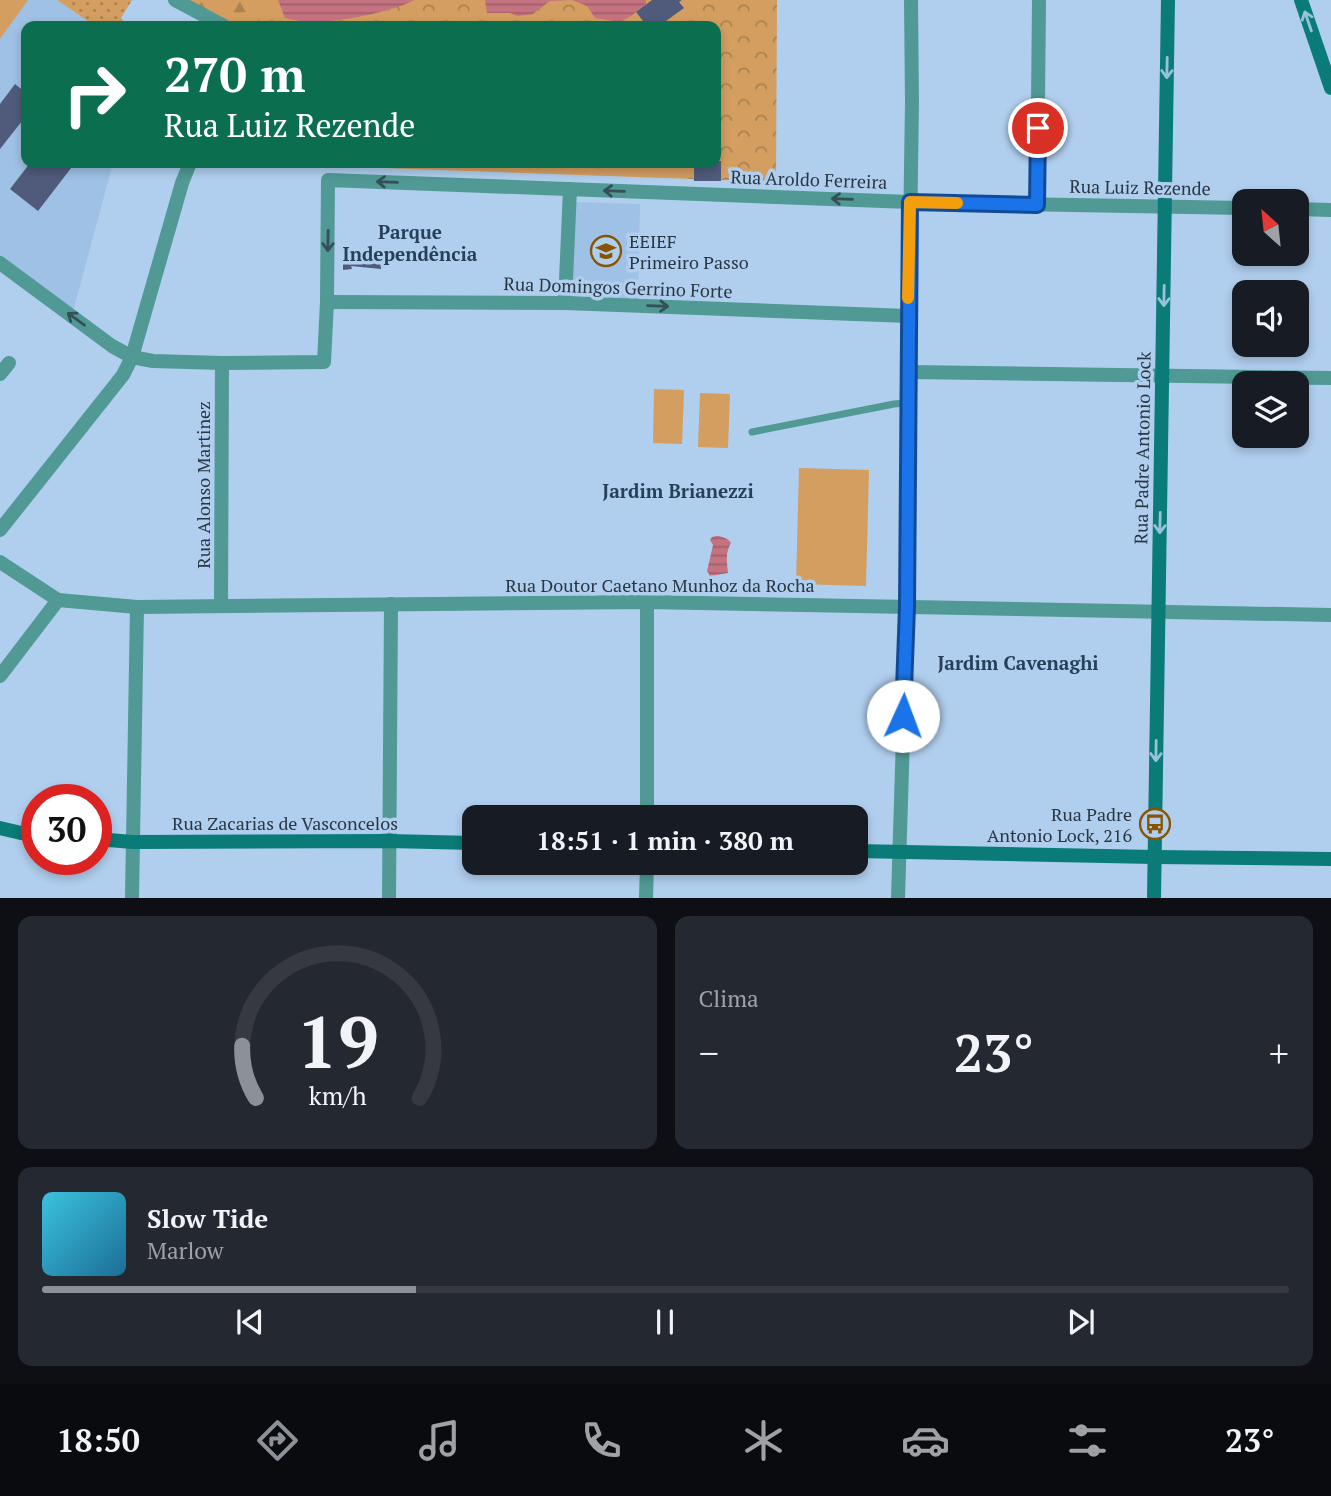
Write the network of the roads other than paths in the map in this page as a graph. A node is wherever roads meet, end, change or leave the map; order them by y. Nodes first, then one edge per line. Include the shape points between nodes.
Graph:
1 (175, 0) edge
2 (911, 0) edge
3 (1039, 0) edge
4 (1168, 0) edge
5 (1301, 0) edge
6 (215, 21) edge
7 (1331, 88) edge
8 (188, 168) edge
9 (570, 189) junction
10 (910, 202) junction
11 (1037, 205) junction
12 (1165, 206) junction
13 (1232, 208) edge
14 (1309, 209) edge
15 (1331, 210) edge
16 (0, 263) edge
17 (327, 302) junction
18 (565, 303) junction
19 (908, 316) junction
20 (132, 358) junction
21 (222, 363) junction
22 (908, 372) junction
23 (1162, 375) junction
24 (1331, 378) edge
25 (907, 403) junction
26 (752, 432) dead end
27 (0, 530) edge
28 (0, 562) edge
29 (58, 600) junction
30 (647, 602) junction
31 (391, 604) junction
32 (221, 606) junction
33 (137, 607) junction
34 (907, 607) junction
35 (1159, 612) junction
36 (1331, 615) edge
37 (0, 676) edge
38 (647, 805) edge
39 (0, 828) edge
40 (21, 833) edge
41 (112, 840) edge
42 (389, 841) junction
43 (133, 842) junction
44 (462, 843) edge
45 (868, 851) edge
46 (899, 852) junction
47 (1154, 857) junction
48 (1331, 859) edge
49 (647, 875) edge
50 (132, 898) edge
51 (388, 898) edge
52 (646, 898) edge
53 (898, 898) edge
54 (1154, 898) edge

1 - 6 street
2 - 10 street
3 - 11 street
4 -> 12 main road, Rua Padre Antonio Lock
7 -> 5 main road
8 - 20 street
10 -> 9 street, Rua Aroldo Ferreira
9 -> 17 street, Rua Aroldo Ferreira via 328,180
9 - 18 street
10 - 11 street, Rua Luiz Rezende
10 - 19 street
11 - 12 street, Rua Luiz Rezende
12 - 13 street, Rua Luiz Rezende
12 -> 23 main road, Rua Padre Antonio Lock
14 - 15 street
20 -> 16 street
17 - 18 street, Rua Domingos Gerrino Forte
17 - 21 street via 324,362
18 -> 19 street, Rua Domingos Gerrino Forte
19 - 22 street
20 - 21 street
20 - 27 street
21 - 32 street, Rua Alonso Martinez
22 - 23 street
22 - 25 street
23 - 24 street
23 -> 35 main road, Rua Padre Antonio Lock
25 - 26 lane
25 - 34 street
28 - 29 street, Rua Doutor Caetano Munhoz da Rocha
29 - 33 street, Rua Doutor Caetano Munhoz da Rocha
29 - 37 street
30 - 31 street, Rua Doutor Caetano Munhoz da Rocha
30 - 34 street, Rua Doutor Caetano Munhoz da Rocha
30 - 38 street
31 - 32 street, Rua Doutor Caetano Munhoz da Rocha
31 - 42 street
32 - 33 street, Rua Doutor Caetano Munhoz da Rocha
33 - 43 street
34 - 35 street, Rua Doutor Caetano Munhoz da Rocha
34 - 46 street
35 - 36 street, Rua Doutor Caetano Munhoz da Rocha
35 -> 47 main road, Rua Padre Antonio Lock
39 - 40 main road
41 - 43 main road, Rua Zacarias de Vasconcelos
42 - 43 main road, Rua Zacarias de Vasconcelos
42 - 44 main road, Rua Zacarias de Vasconcelos
42 - 51 street
43 - 50 street
45 - 46 main road
46 - 47 main road
46 - 53 street
47 - 48 main road
47 - 54 main road, Rua Padre Antonio Lock
49 - 52 street

